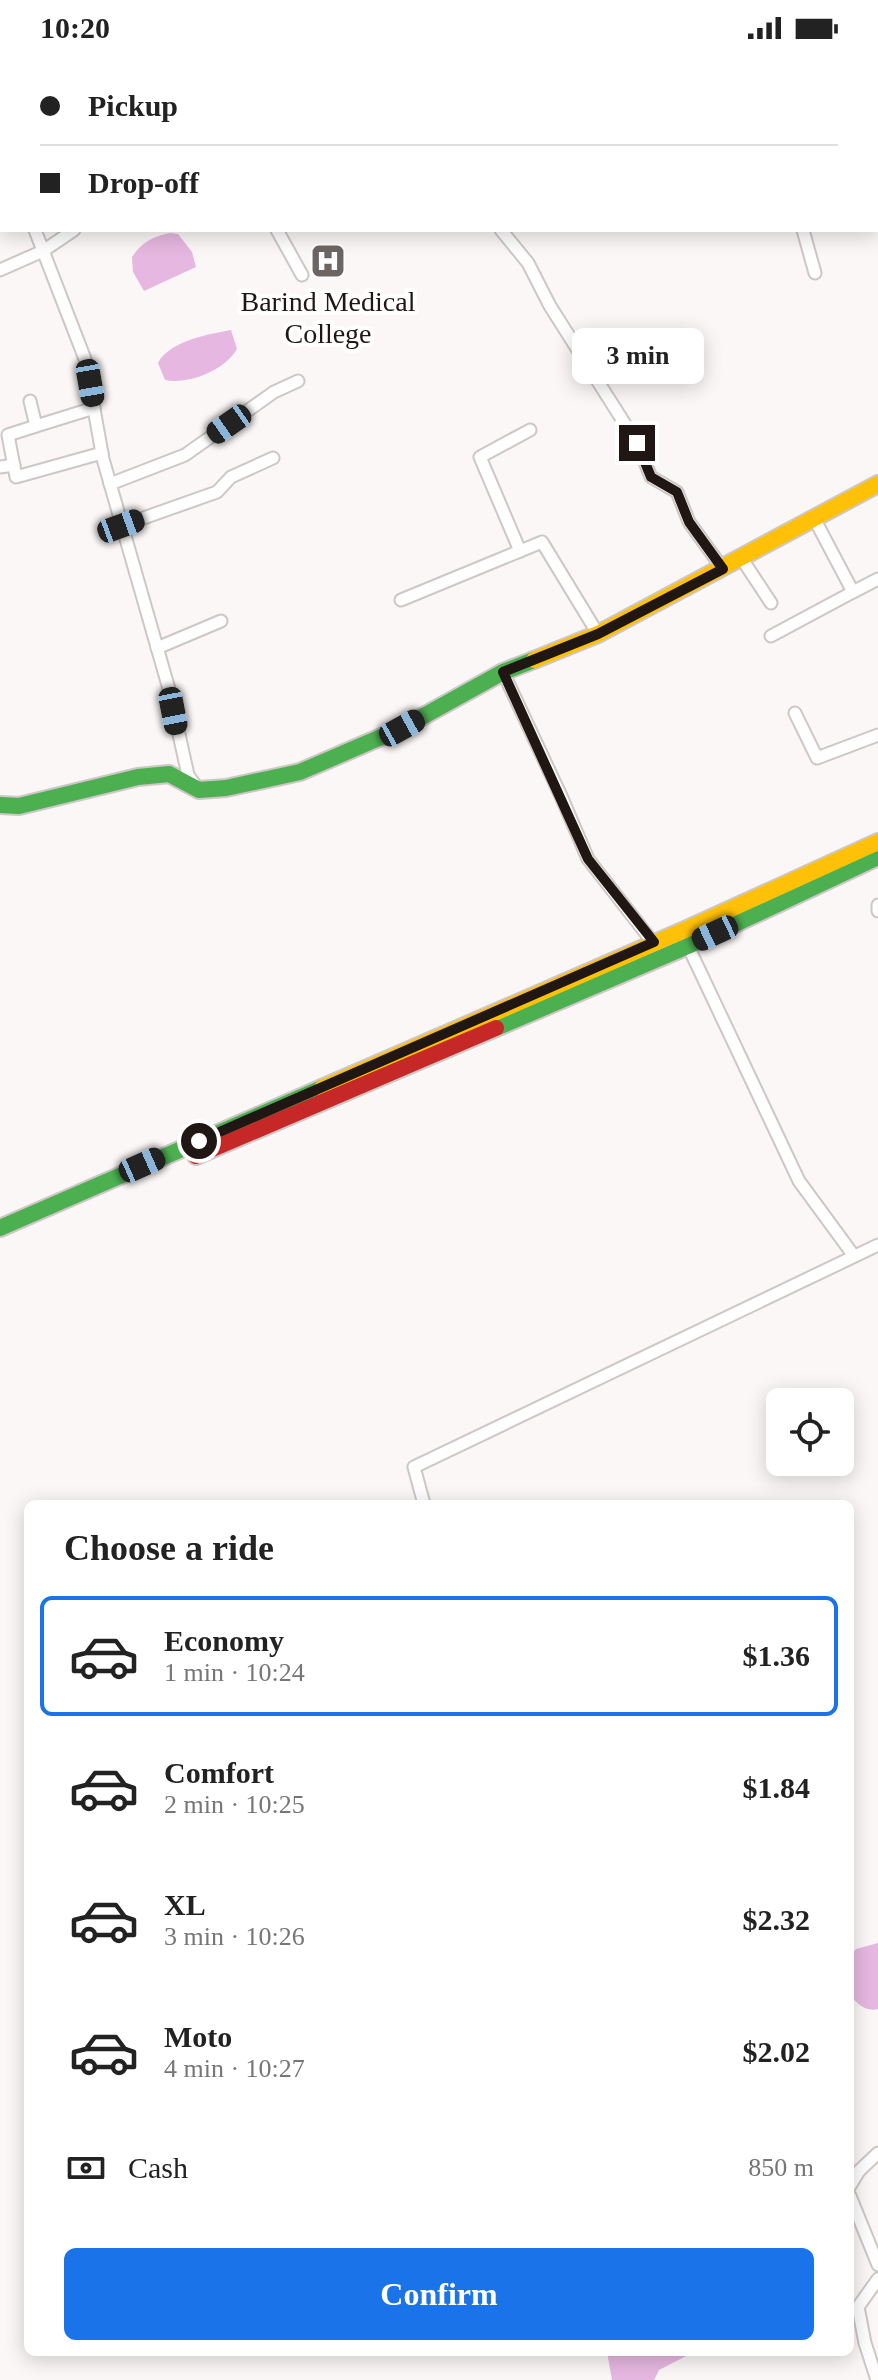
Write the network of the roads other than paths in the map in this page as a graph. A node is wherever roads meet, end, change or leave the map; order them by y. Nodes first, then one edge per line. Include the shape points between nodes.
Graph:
1 (36, 232) edge
2 (71, 232) edge
3 (278, 232) edge
4 (503, 232) edge
5 (804, 232) edge
6 (43, 251) junction
7 (0, 270) edge
8 (815, 273) dead end
9 (302, 275) dead end
10 (298, 381) dead end
11 (30, 401) dead end
12 (94, 408) junction
13 (36, 426) junction
14 (530, 430) dead end
15 (102, 453) junction
16 (273, 458) dead end
17 (14, 465) junction
18 (0, 467) edge
19 (110, 484) junction
20 (878, 484) edge
21 (815, 520) junction
22 (121, 526) junction
23 (520, 551) junction
24 (742, 559) junction
25 (723, 569) junction
26 (878, 579) edge
27 (853, 592) junction
28 (401, 600) dead end
29 (771, 603) dead end
30 (221, 621) dead end
31 (598, 634) junction
32 (771, 636) dead end
33 (157, 648) junction
34 (503, 672) junction
35 (795, 713) dead end
36 (878, 735) edge
37 (199, 790) junction
38 (0, 805) edge
39 (878, 842) edge
40 (878, 857) edge
41 (688, 946) junction
42 (657, 949) junction
43 (0, 1228) edge
44 (0, 1240) edge
45 (878, 1245) edge
46 (854, 1256) junction
47 (423, 1500) edge
48 (878, 2153) edge
49 (854, 2179) edge
50 (854, 2206) edge
51 (878, 2265) edge
52 (878, 2279) edge
53 (877, 2380) edge

1 - 6 street
2 - 6 street
3 - 9 street
4 - 25 street via 528,263 637,443 651,477 677,492 689,522
5 - 8 street
6 - 7 street
6 - 12 street via 85,359
10 - 19 street via 185,455
11 - 13 street
12 - 13 street
12 - 15 street
13 - 17 street via 8,435
14 - 23 street via 480,457
15 - 17 street via 16,477
15 - 19 street
16 - 22 street via 231,477 217,492
17 - 18 street
19 - 22 street
20 - 21 main road
21 - 24 main road
21 - 27 street
22 - 33 street
23 - 28 street
23 - 31 street via 542,542
24 - 25 main road
24 - 29 street
25 - 31 main road
26 - 27 street
27 - 32 street
30 - 33 street
31 - 34 main road
33 - 37 street via 188,775
34 - 37 main road via 402,728 300,772
34 - 42 street via 588,859
35 - 36 street via 817,758
37 - 38 main road via 169,774 19,806
39 - 42 main road
40 - 41 main road
41 - 42 main road
41 - 46 street via 799,1181
42 - 43 main road
42 - 44 main road
45 - 46 street
46 - 47 street via 414,1467
48 - 49 street
50 - 51 street
52 - 53 street via 858,2307

